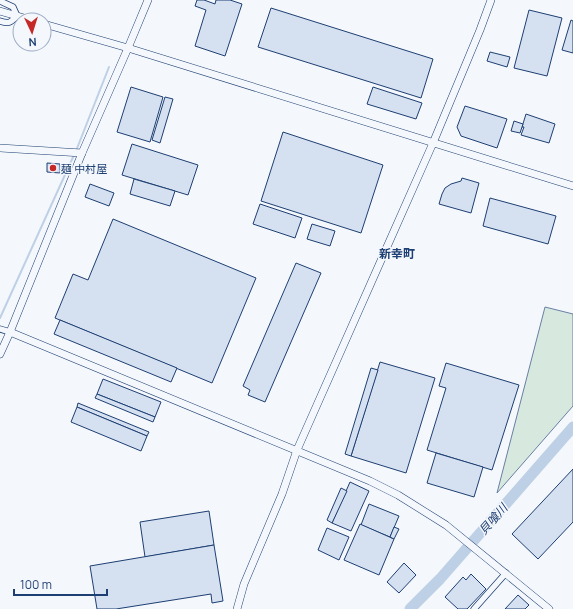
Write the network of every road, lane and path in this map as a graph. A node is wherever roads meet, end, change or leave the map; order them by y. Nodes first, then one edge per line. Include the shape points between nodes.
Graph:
1 (148, 0) edge
2 (491, 0) edge
3 (0, 1) edge
4 (0, 11) edge
5 (15, 12) edge
6 (12, 15) edge
7 (0, 21) edge
8 (12, 21) edge
9 (52, 26) edge
10 (128, 48) junction
11 (433, 143) junction
12 (0, 148) edge
13 (82, 153) junction
14 (573, 186) edge
15 (0, 329) edge
16 (10, 332) junction
17 (0, 354) edge
18 (297, 450) junction
19 (506, 573) junction
20 (236, 609) edge
21 (474, 609) edge
22 (550, 609) edge

1 - 10 street
2 - 11 street
3 - 5 street via 13,7
4 - 6 street
7 - 8 street
9 - 10 street
10 - 11 street
10 - 13 street
11 - 14 street
11 - 18 street
12 - 13 street
13 - 16 street
15 - 16 street
16 - 17 street
16 - 18 street
18 - 19 street via 398,495 436,518
18 - 20 street
19 - 21 street
19 - 22 street

